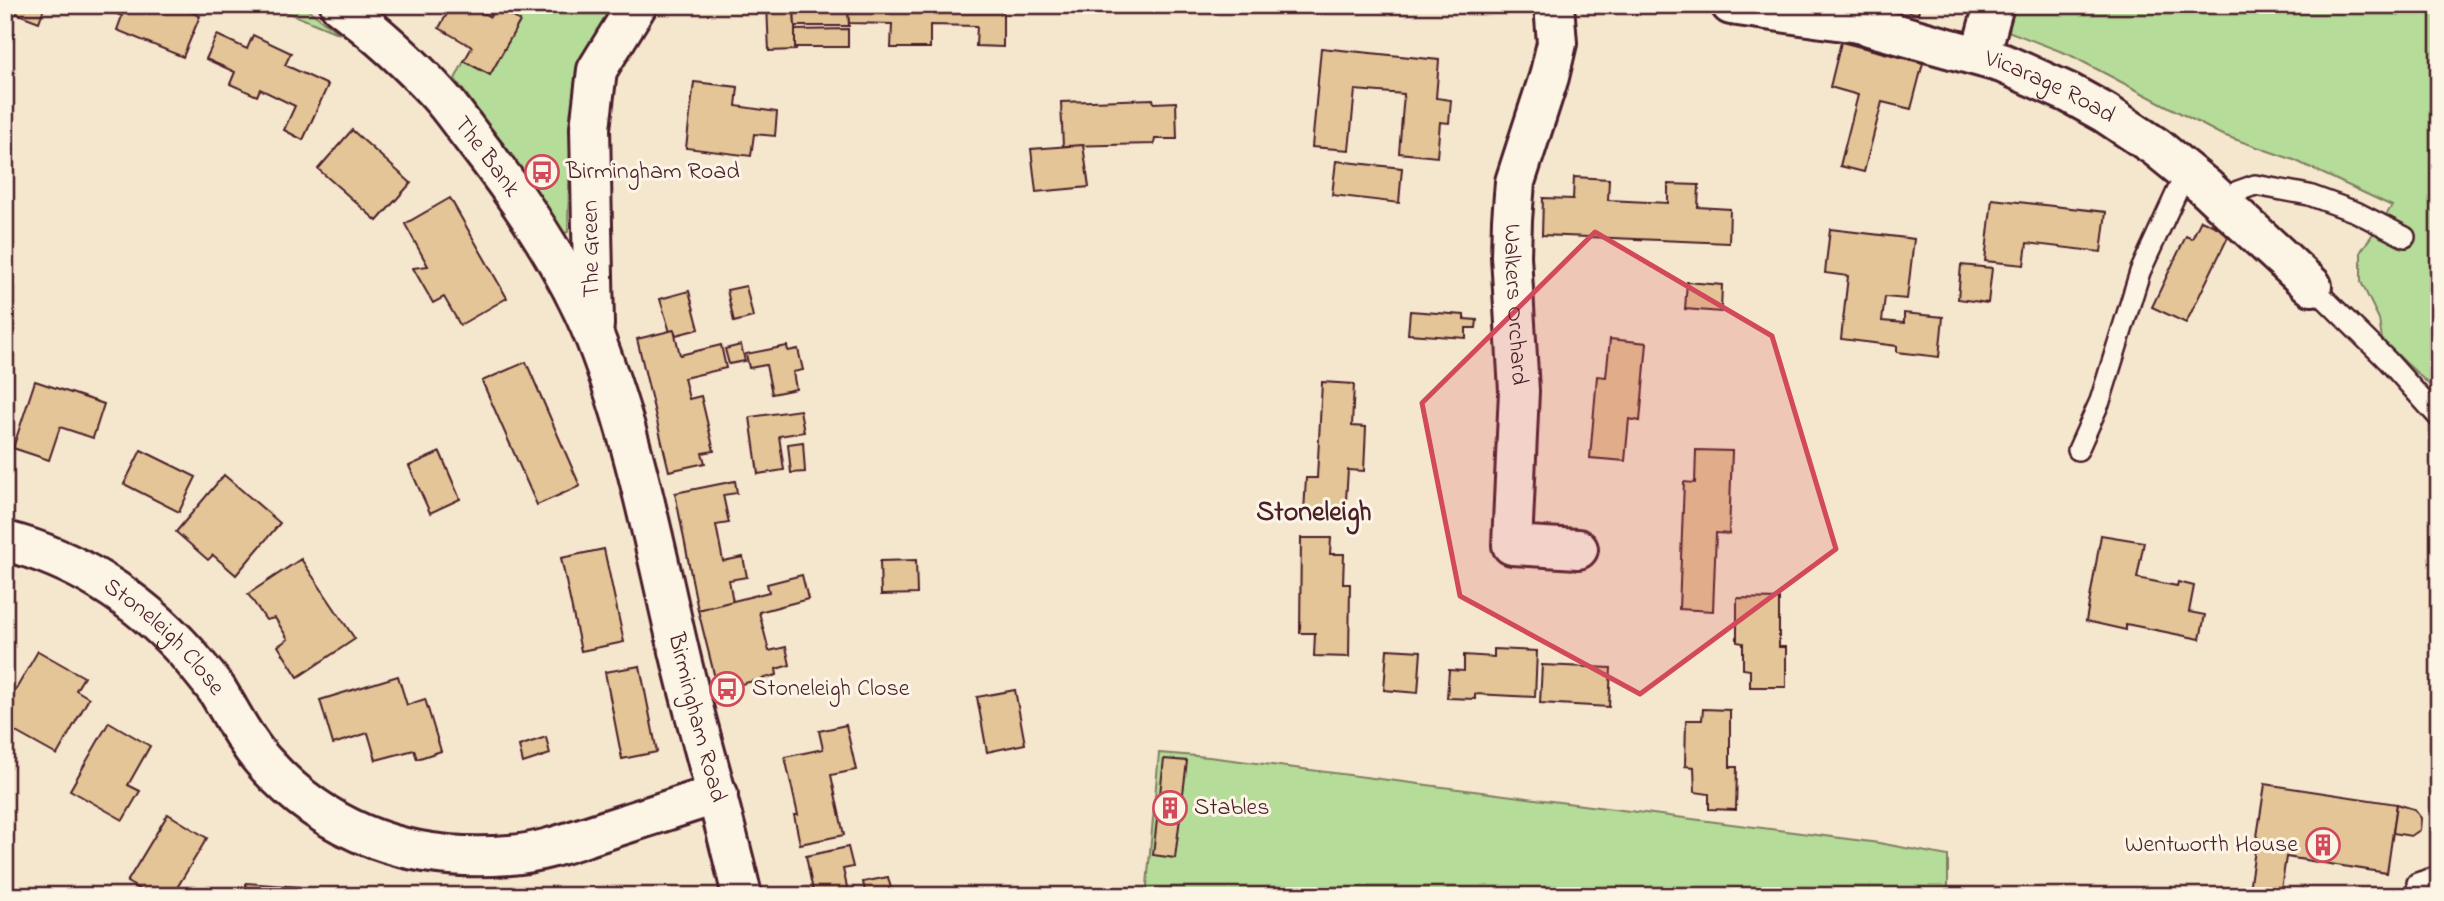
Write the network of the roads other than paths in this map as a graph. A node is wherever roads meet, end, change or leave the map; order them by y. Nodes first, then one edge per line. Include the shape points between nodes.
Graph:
1 (340, 5) edge
2 (637, 5) edge
3 (1554, 5) edge
4 (1731, 5) edge
5 (1994, 5) edge
6 (1980, 56) junction
7 (2186, 172) junction
8 (2222, 203) junction
9 (2406, 237) dead end
10 (2312, 286) joint
11 (594, 337) junction
12 (2439, 418) edge
13 (2078, 450) dead end
14 (5, 541) edge
15 (1578, 549) dead end
16 (718, 794) junction
17 (2439, 876) edge
18 (2417, 883) dead end
19 (742, 896) edge

1 - 11 street, The Bank via 439,95 485,154 562,272
2 - 11 street, The Green via 597,70 590,128
3 - 15 street, Walkers Orchard via 1557,43 1516,182 1512,220 1519,391 1512,545
4 - 6 street, Vicarage Road via 1858,23
5 - 6 street
6 - 7 street, Vicarage Road via 2026,73 2105,113
7 - 8 street, Vicarage Road
7 - 13 lane via 2140,272 2100,401
8 - 9 lane via 2255,186 2309,195
8 - 10 street, Vicarage Road
10 - 12 lane
11 - 16 street, Birmingham Road via 628,434
14 - 16 street, Stoneleigh Close via 71,563 150,617 216,689 262,761 293,792 361,835 435,855 512,855
16 - 19 street, Birmingham Road
17 - 18 lane

